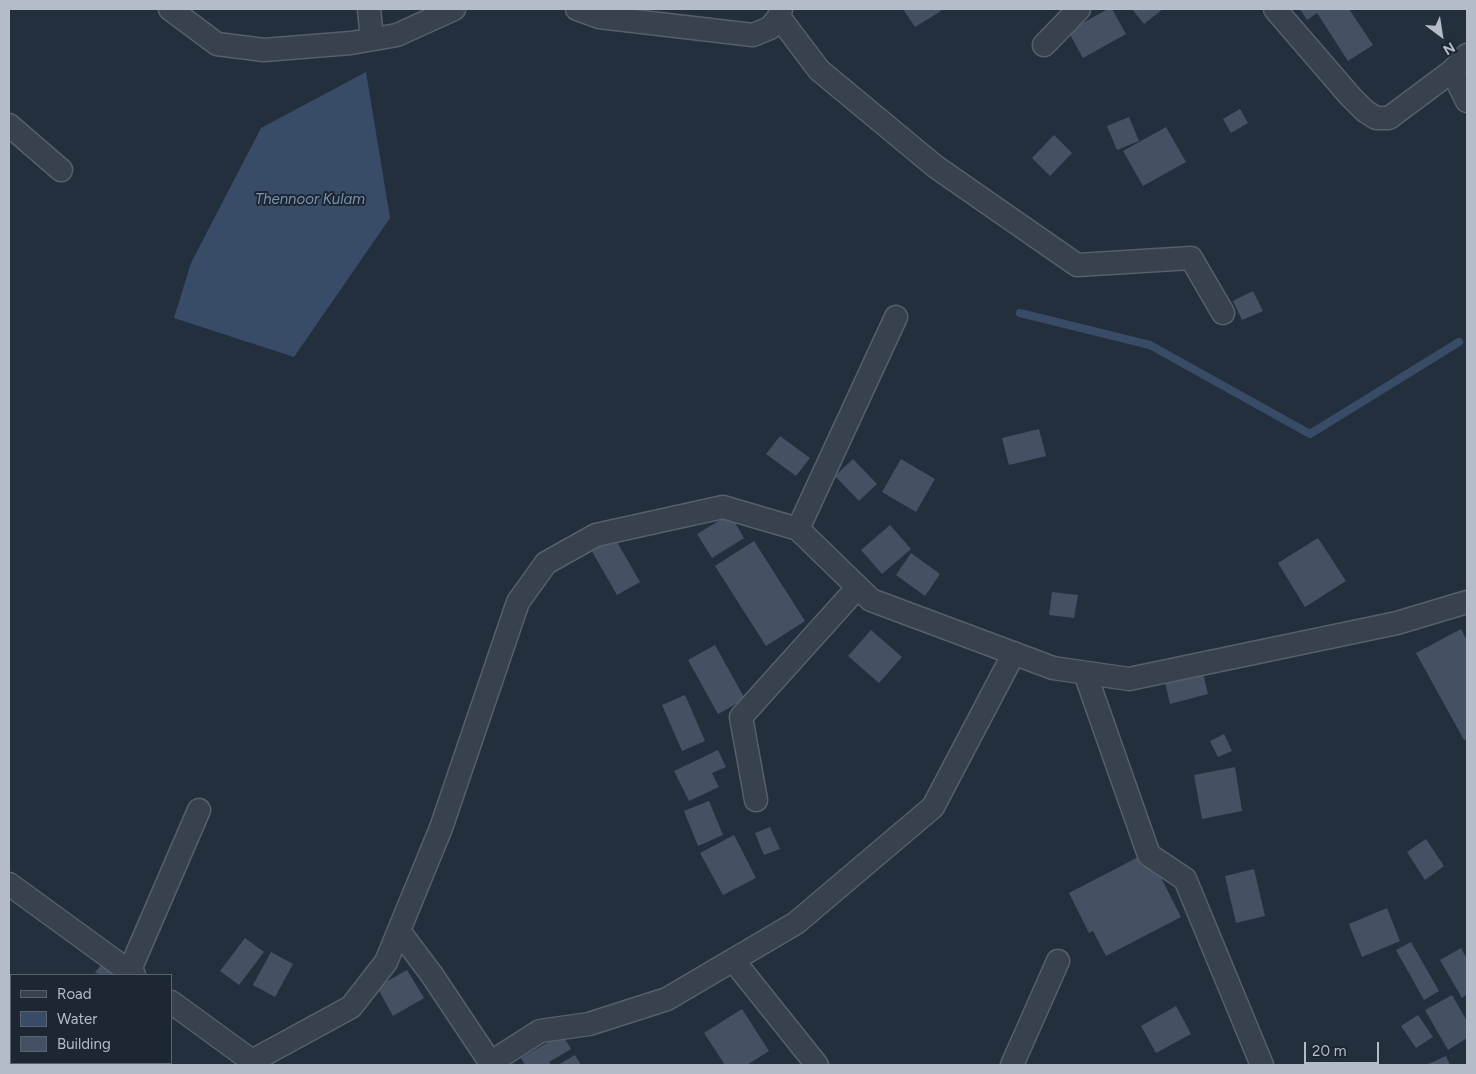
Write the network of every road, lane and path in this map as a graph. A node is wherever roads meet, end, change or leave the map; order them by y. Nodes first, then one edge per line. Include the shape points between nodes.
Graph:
1 (170, 9) edge
2 (368, 9) edge
3 (454, 9) edge
4 (577, 9) edge
5 (1078, 9) edge
6 (1275, 9) edge
7 (780, 13) edge
8 (372, 39) junction
9 (1044, 45) dead end
10 (1460, 63) edge
11 (1467, 102) edge
12 (9, 125) edge
13 (61, 170) dead end
14 (1223, 314) dead end
15 (896, 317) dead end
16 (798, 529) junction
17 (858, 586) junction
18 (1467, 602) edge
19 (1014, 654) junction
20 (1085, 673) junction
21 (756, 800) dead end
22 (199, 810) dead end
23 (9, 884) edge
24 (399, 931) junction
25 (733, 960) junction
26 (1058, 961) dead end
27 (132, 973) edge
28 (172, 1003) edge
29 (251, 1063) edge
30 (491, 1064) edge
31 (817, 1065) edge
32 (1012, 1065) edge
33 (1262, 1065) edge

1 - 8 street via 217,44 264,50
2 - 8 street
3 - 8 street via 398,35
4 - 7 street via 599,17 754,35 770,28
5 - 9 street
6 - 10 street via 1350,96 1376,118 1389,118
7 - 14 street via 819,70 936,167 1077,265 1191,258
10 - 11 street
12 - 13 street
15 - 16 street
16 - 17 street
16 - 24 street via 723,507 596,535 546,563 518,602 441,828
17 - 19 street via 871,600
17 - 21 street via 741,717
18 - 20 street via 1397,623 1129,679
19 - 20 street via 1053,668
19 - 25 street via 933,807 796,923
20 - 33 street via 1149,855 1185,878
22 - 27 street
23 - 27 street
24 - 29 street via 386,962 350,1007
24 - 30 street
25 - 30 street via 667,999 589,1024 540,1031
25 - 31 street
26 - 32 street
28 - 29 street

